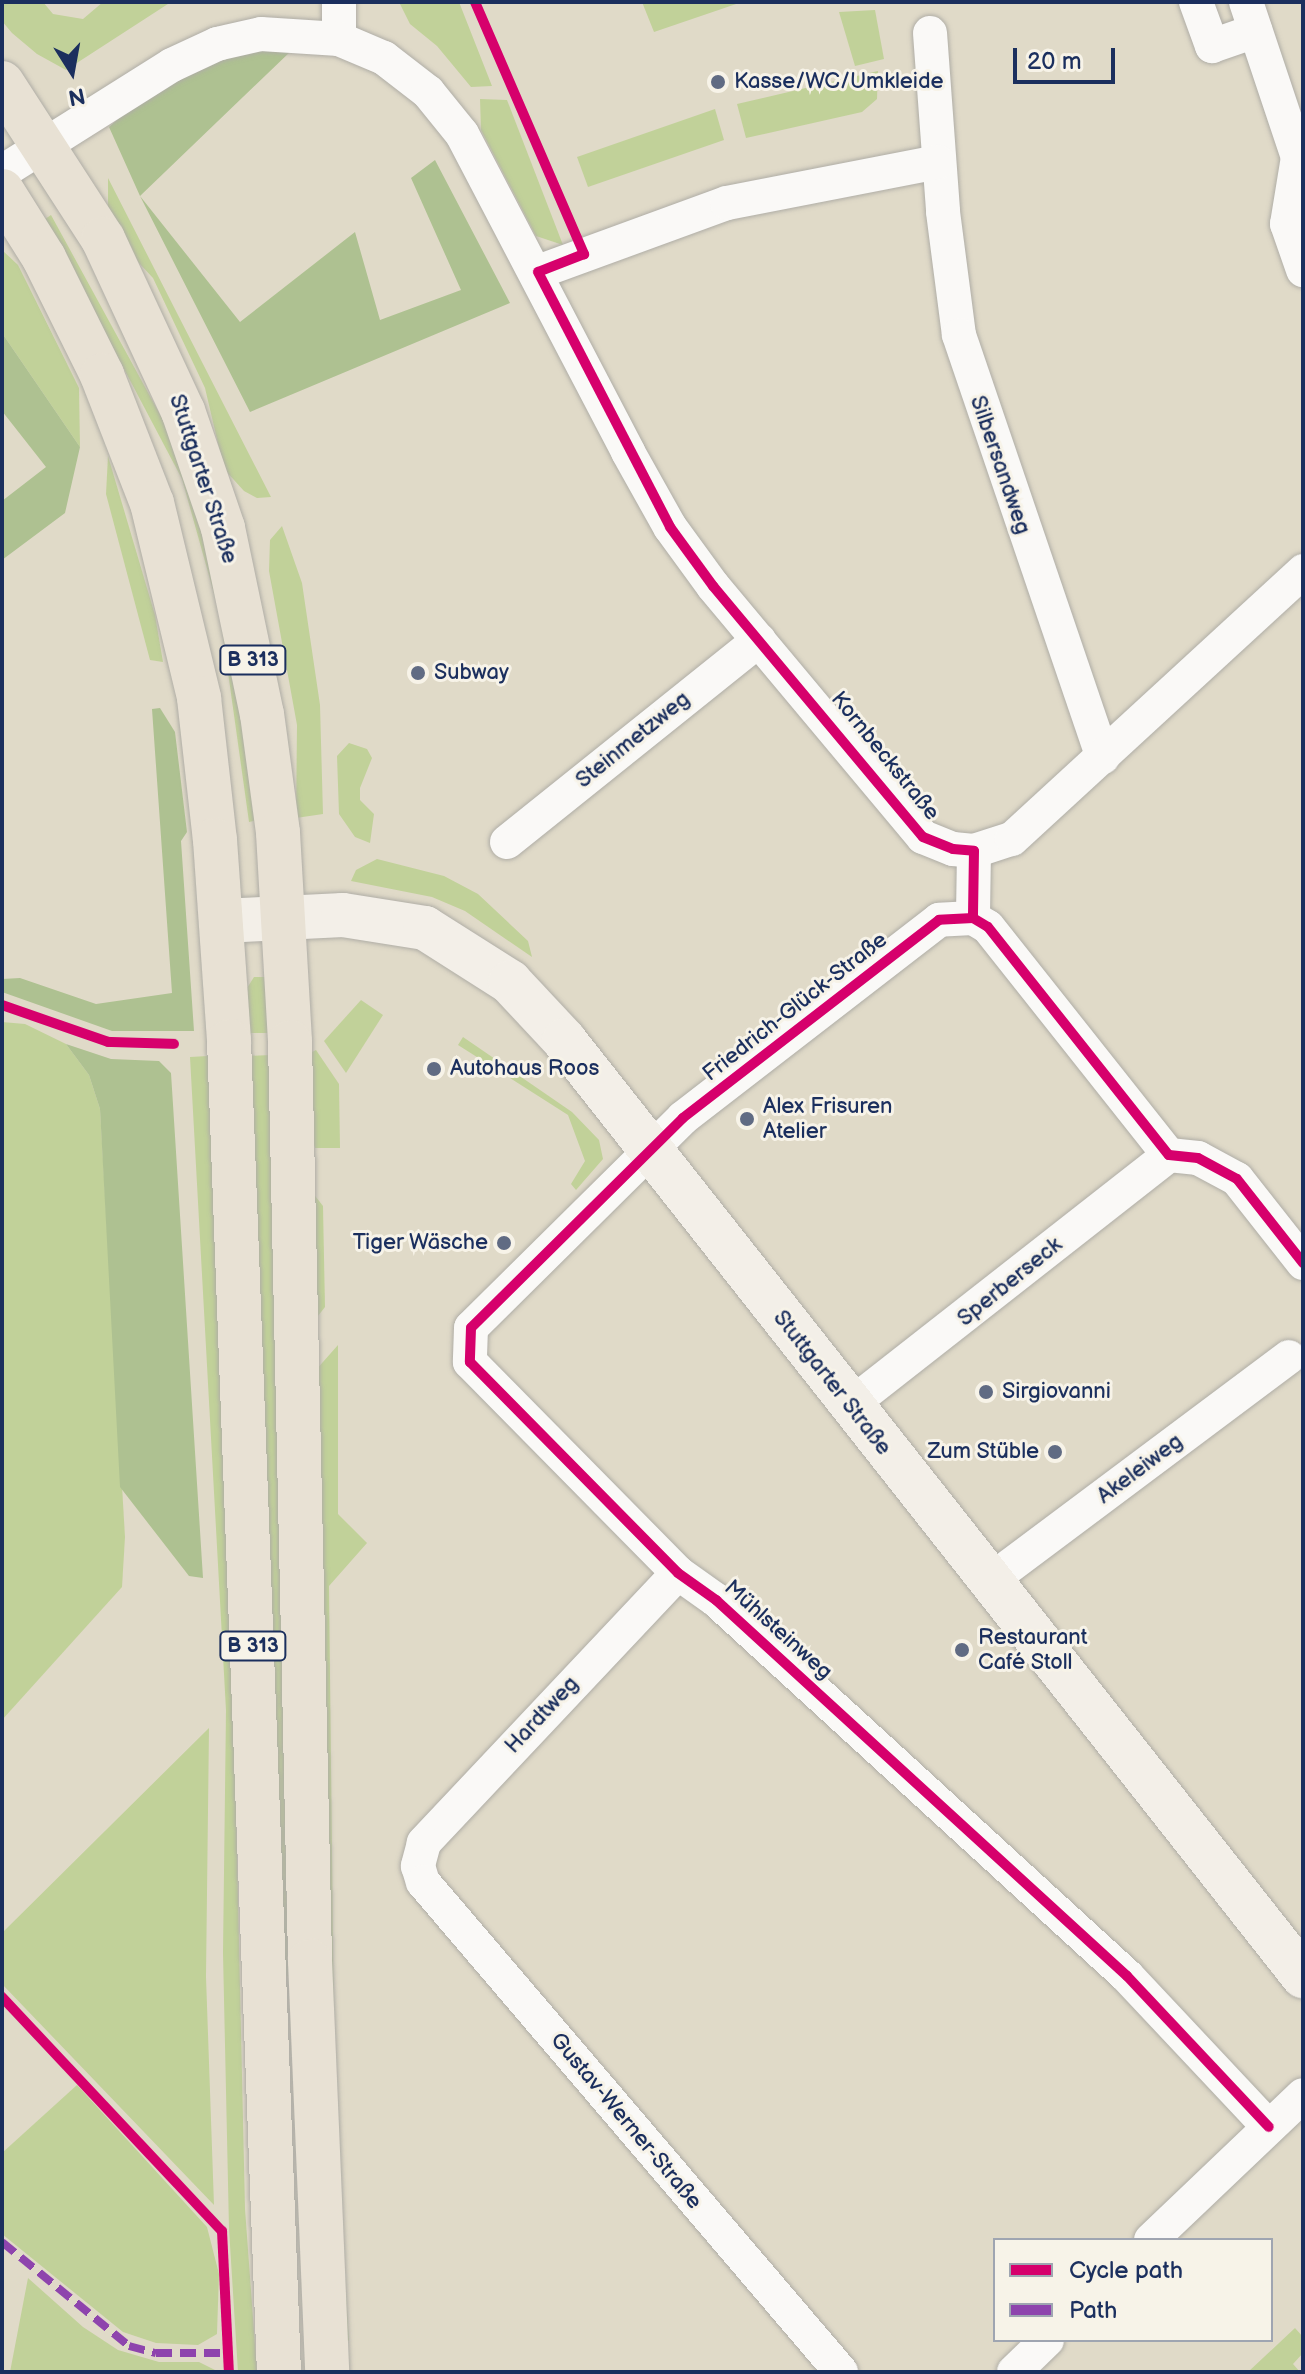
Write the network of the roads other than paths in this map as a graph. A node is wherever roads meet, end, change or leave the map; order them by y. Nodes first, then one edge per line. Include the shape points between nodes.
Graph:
1 (339, 2) edge
2 (1196, 2) edge
3 (1250, 16) edge
4 (930, 33) dead end
5 (339, 39) junction
6 (2, 83) edge
7 (45, 145) junction
8 (938, 162) junction
9 (2, 172) edge
10 (2, 191) edge
11 (1303, 270) edge
12 (538, 272) junction
13 (1303, 571) edge
14 (759, 640) junction
15 (1103, 757) junction
16 (507, 842) dead end
17 (974, 851) junction
18 (284, 917) junction
19 (973, 918) junction
20 (222, 921) junction
21 (651, 1149) junction
22 (1169, 1155) junction
23 (1303, 1263) edge
24 (1289, 1357) dead end
25 (849, 1406) junction
26 (678, 1573) junction
27 (991, 1580) junction
28 (418, 1866) joint
29 (1303, 1976) edge
30 (1303, 2095) edge
31 (1269, 2127) junction
32 (1153, 2238) edge
33 (1045, 2342) edge
34 (279, 2372) edge
35 (327, 2372) edge
36 (841, 2372) edge
37 (1014, 2372) edge

1 - 5 street
2 - 3 street via 1212,46
3 - 11 street via 1298,157 1287,224
4 - 8 street, Silbersandweg
5 - 7 street, Kornbeckstraße via 261,34 217,44 172,65
5 - 12 street, Kornbeckstraße via 384,58 428,92 462,134
6 - 7 main road, Stuttgarter Straße / B 313
7 - 9 street, Kornbeckstraße
7 - 18 main road, Stuttgarter Straße / B 313 via 103,239 147,328 183,411 223,528 262,714
8 - 12 street via 727,203
8 - 15 street, Silbersandweg via 959,335
10 - 20 main road, B 313 via 44,258 102,375 152,503 199,698
12 - 14 street, Kornbeckstraße via 670,527
13 - 15 street
14 - 16 street, Steinmetzweg
14 - 17 street, Kornbeckstraße via 923,837
15 - 17 street via 1012,839
17 - 19 street
18 - 20 main road, Stuttgarter Straße
18 - 21 main road, Stuttgarter Straße via 343,915 425,928 498,974 564,1040
18 - 35 main road, B 313 via 312,2025
19 - 21 street, Friedrich-Glück-Straße via 939,920 683,1118
19 - 22 street via 988,927
20 - 34 main road, B 313
21 - 25 main road, Stuttgarter Straße
21 - 26 street, Mühlsteinweg via 471,1328 467,1346 470,1362
22 - 23 street via 1208,1161 1237,1179
22 - 25 street, Sperberseck
24 - 27 street, Akeleiweg
25 - 27 main road, Stuttgarter Straße
26 - 28 street, Hardtweg via 424,1843
26 - 31 street, Mühlsteinweg via 716,1600 1127,1976
27 - 29 main road, Stuttgarter Straße
28 - 36 street, Gustav-Werner-Straße via 423,1882
30 - 31 street
31 - 32 street
33 - 37 street

